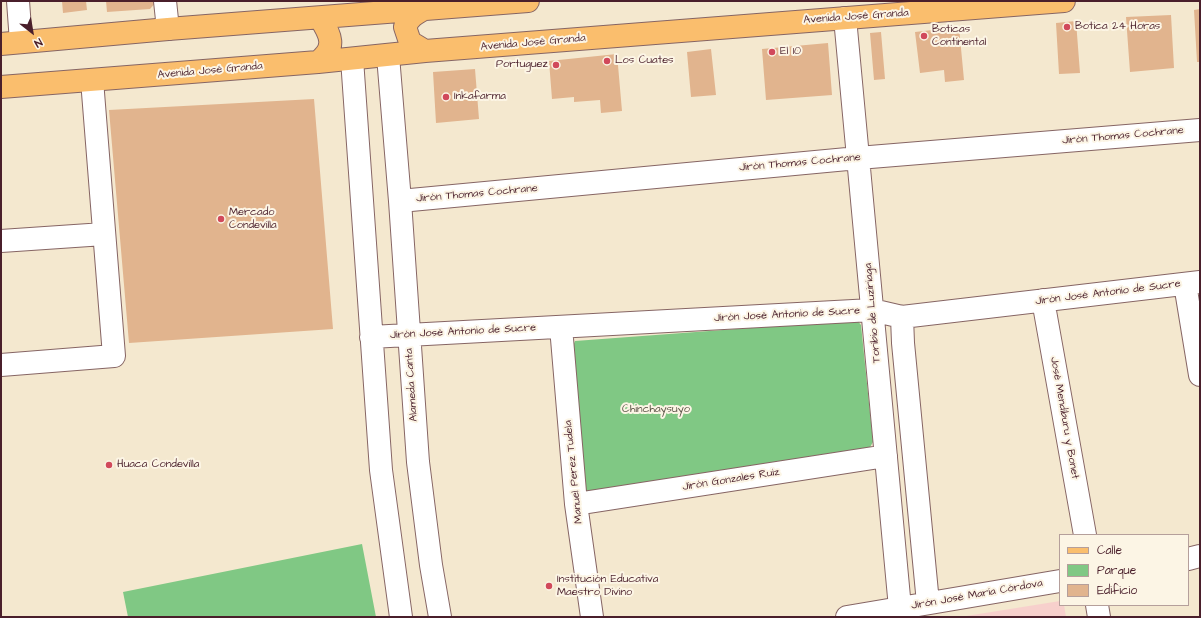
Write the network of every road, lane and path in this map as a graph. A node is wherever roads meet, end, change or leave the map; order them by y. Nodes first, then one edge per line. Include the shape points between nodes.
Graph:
1 (18, 1) edge
2 (165, 1) edge
3 (528, 1) edge
4 (1064, 1) edge
5 (424, 9) junction
6 (320, 18) junction
7 (845, 18) junction
8 (168, 29) junction
9 (11, 43) edge
10 (425, 52) junction
11 (388, 56) junction
12 (352, 58) junction
13 (318, 62) junction
14 (92, 80) junction
15 (1, 87) edge
16 (1200, 130) edge
17 (858, 158) junction
18 (400, 201) junction
19 (104, 234) junction
20 (1, 241) edge
21 (1192, 283) edge
22 (1043, 300) junction
23 (872, 310) junction
24 (902, 317) junction
25 (560, 327) junction
26 (409, 335) junction
27 (371, 337) junction
28 (1, 365) edge
29 (1200, 375) edge
30 (886, 456) junction
31 (576, 504) junction
32 (1085, 534) edge
33 (1200, 556) edge
34 (1189, 558) edge
35 (1059, 580) edge
36 (928, 603) junction
37 (1097, 606) edge
38 (900, 608) junction
39 (400, 617) edge
40 (440, 617) edge
41 (592, 617) edge
42 (847, 617) edge
43 (1100, 617) edge

1 - 9 street
2 - 8 street
3 - 5 main road
4 - 7 main road, Avenida José Granda
5 - 6 main road
5 - 10 main road via 413,15 405,27 410,42
6 - 8 main road
6 - 13 main road via 331,39 326,56
7 - 10 main road, Avenida José Granda
7 - 17 street, Toribio de Luziriaga
8 - 9 main road
10 - 11 main road, Avenida José Granda
11 - 12 main road, Avenida José Granda
11 - 18 street, Alameda Canta
12 - 13 main road, Avenida José Granda
12 - 27 street
13 - 14 main road, Avenida José Granda
14 - 15 main road, Avenida José Granda
14 - 19 street
16 - 17 street, Jirón Thomas Cochrane
17 - 18 street, Jirón Thomas Cochrane
17 - 23 street, Toribio de Luziriaga
18 - 26 street, Alameda Canta
19 - 20 street
19 - 28 street via 114,356
21 - 22 street, Jirón José Antonio de Sucre
21 - 29 street
22 - 24 street, Jirón José Antonio de Sucre
22 - 32 street, José Mendiburu y Bonet
23 - 24 street, Jirón José Antonio de Sucre
23 - 25 street, Jirón José Antonio de Sucre
23 - 30 street, Toribio de Luziriaga
24 - 36 street
25 - 26 street, Jirón José Antonio de Sucre
25 - 31 street, Manuel Perez Tudela
26 - 27 street, Jirón José Antonio de Sucre
26 - 40 street, Alameda Canta via 418,462
27 - 39 street via 381,470
30 - 31 street, Jirón Gonzales Ruiz
30 - 38 street, Toribio de Luziriaga
31 - 41 street, Manuel Perez Tudela
33 - 34 street
35 - 36 street, Jirón José María Córdova
36 - 38 street, Jirón José María Córdova
37 - 43 street
38 - 42 street, Jirón José María Córdova

